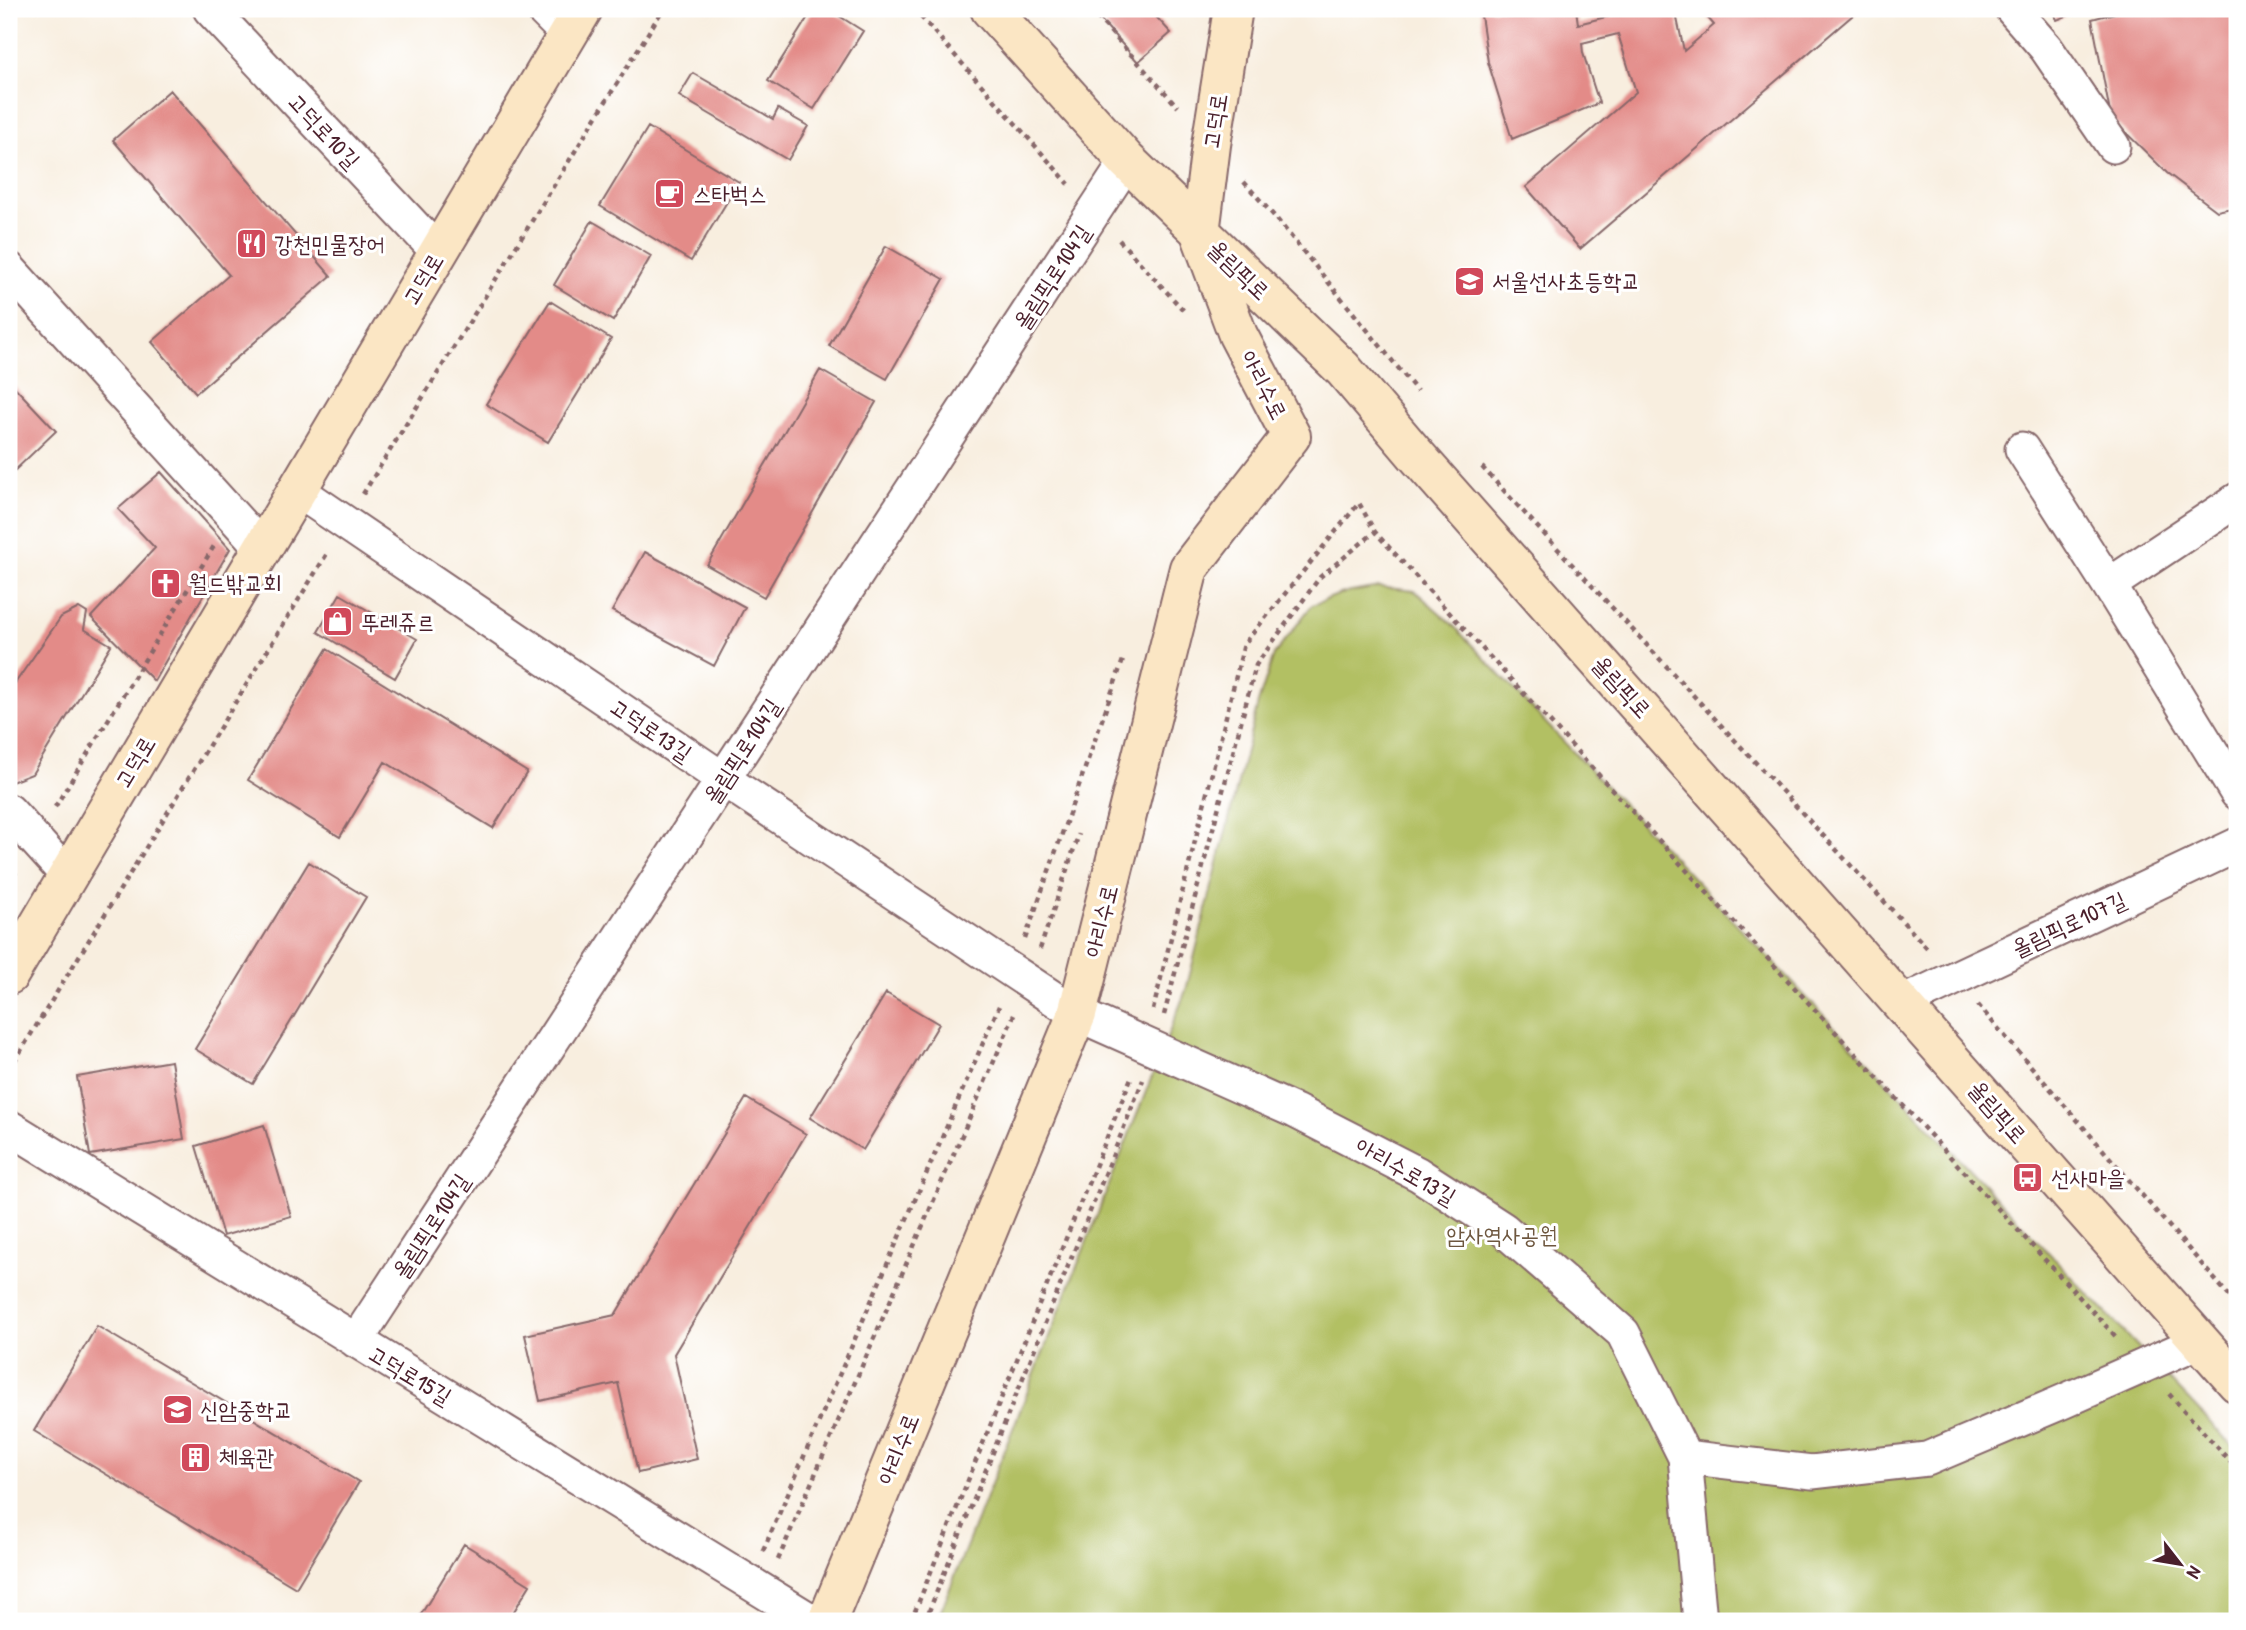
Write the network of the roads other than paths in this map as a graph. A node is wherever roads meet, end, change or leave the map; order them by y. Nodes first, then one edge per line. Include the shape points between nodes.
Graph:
1 (209, 9) edge
2 (990, 9) edge
3 (1233, 9) edge
4 (2012, 9) edge
5 (564, 17) edge
6 (2113, 146) dead end
7 (1127, 161) junction
8 (1200, 233) junction
9 (438, 253) junction
10 (9, 269) edge
11 (2022, 449) dead end
12 (297, 490) junction
13 (2237, 500) edge
14 (262, 548) junction
15 (2109, 585) junction
16 (723, 779) junction
17 (2237, 793) edge
18 (9, 811) edge
19 (2237, 845) edge
20 (68, 876) junction
21 (9, 975) edge
22 (1902, 1003) junction
23 (1077, 1014) junction
24 (9, 1127) edge
25 (356, 1341) junction
26 (2200, 1341) junction
27 (2237, 1383) edge
28 (1685, 1457) junction
29 (812, 1621) edge
30 (827, 1621) edge
31 (1700, 1621) edge

1 - 9 street, 고덕로10길
2 - 7 main road, 올림픽로
3 - 8 main road, 고덕로
4 - 6 street via 2046,48
5 - 9 main road, 고덕로
7 - 8 main road, 올림픽로
7 - 16 street, 올림픽로104길
8 - 22 main road, 올림픽로 via 1343,369
8 - 23 main road, 아리수로 via 1238,335 1291,436 1189,568
9 - 12 main road, 고덕로
10 - 14 street
11 - 15 street
12 - 14 main road, 고덕로
12 - 16 street, 고덕로13길
13 - 15 street
14 - 20 main road, 고덕로
15 - 17 street
16 - 23 street, 고덕로13길
16 - 25 street, 올림픽로104길
18 - 20 street
19 - 22 street, 올림픽로107길
20 - 21 main road, 고덕로
22 - 26 main road, 올림픽로
23 - 28 street, 아리수로13길 via 1295,1111 1418,1174 1503,1229 1623,1333
23 - 30 main road, 아리수로
24 - 25 street, 고덕로15길
25 - 29 street, 고덕로15길
26 - 27 main road, 올림픽로
26 - 28 street via 1927,1459 1812,1472
28 - 31 street, 아리수로13길

